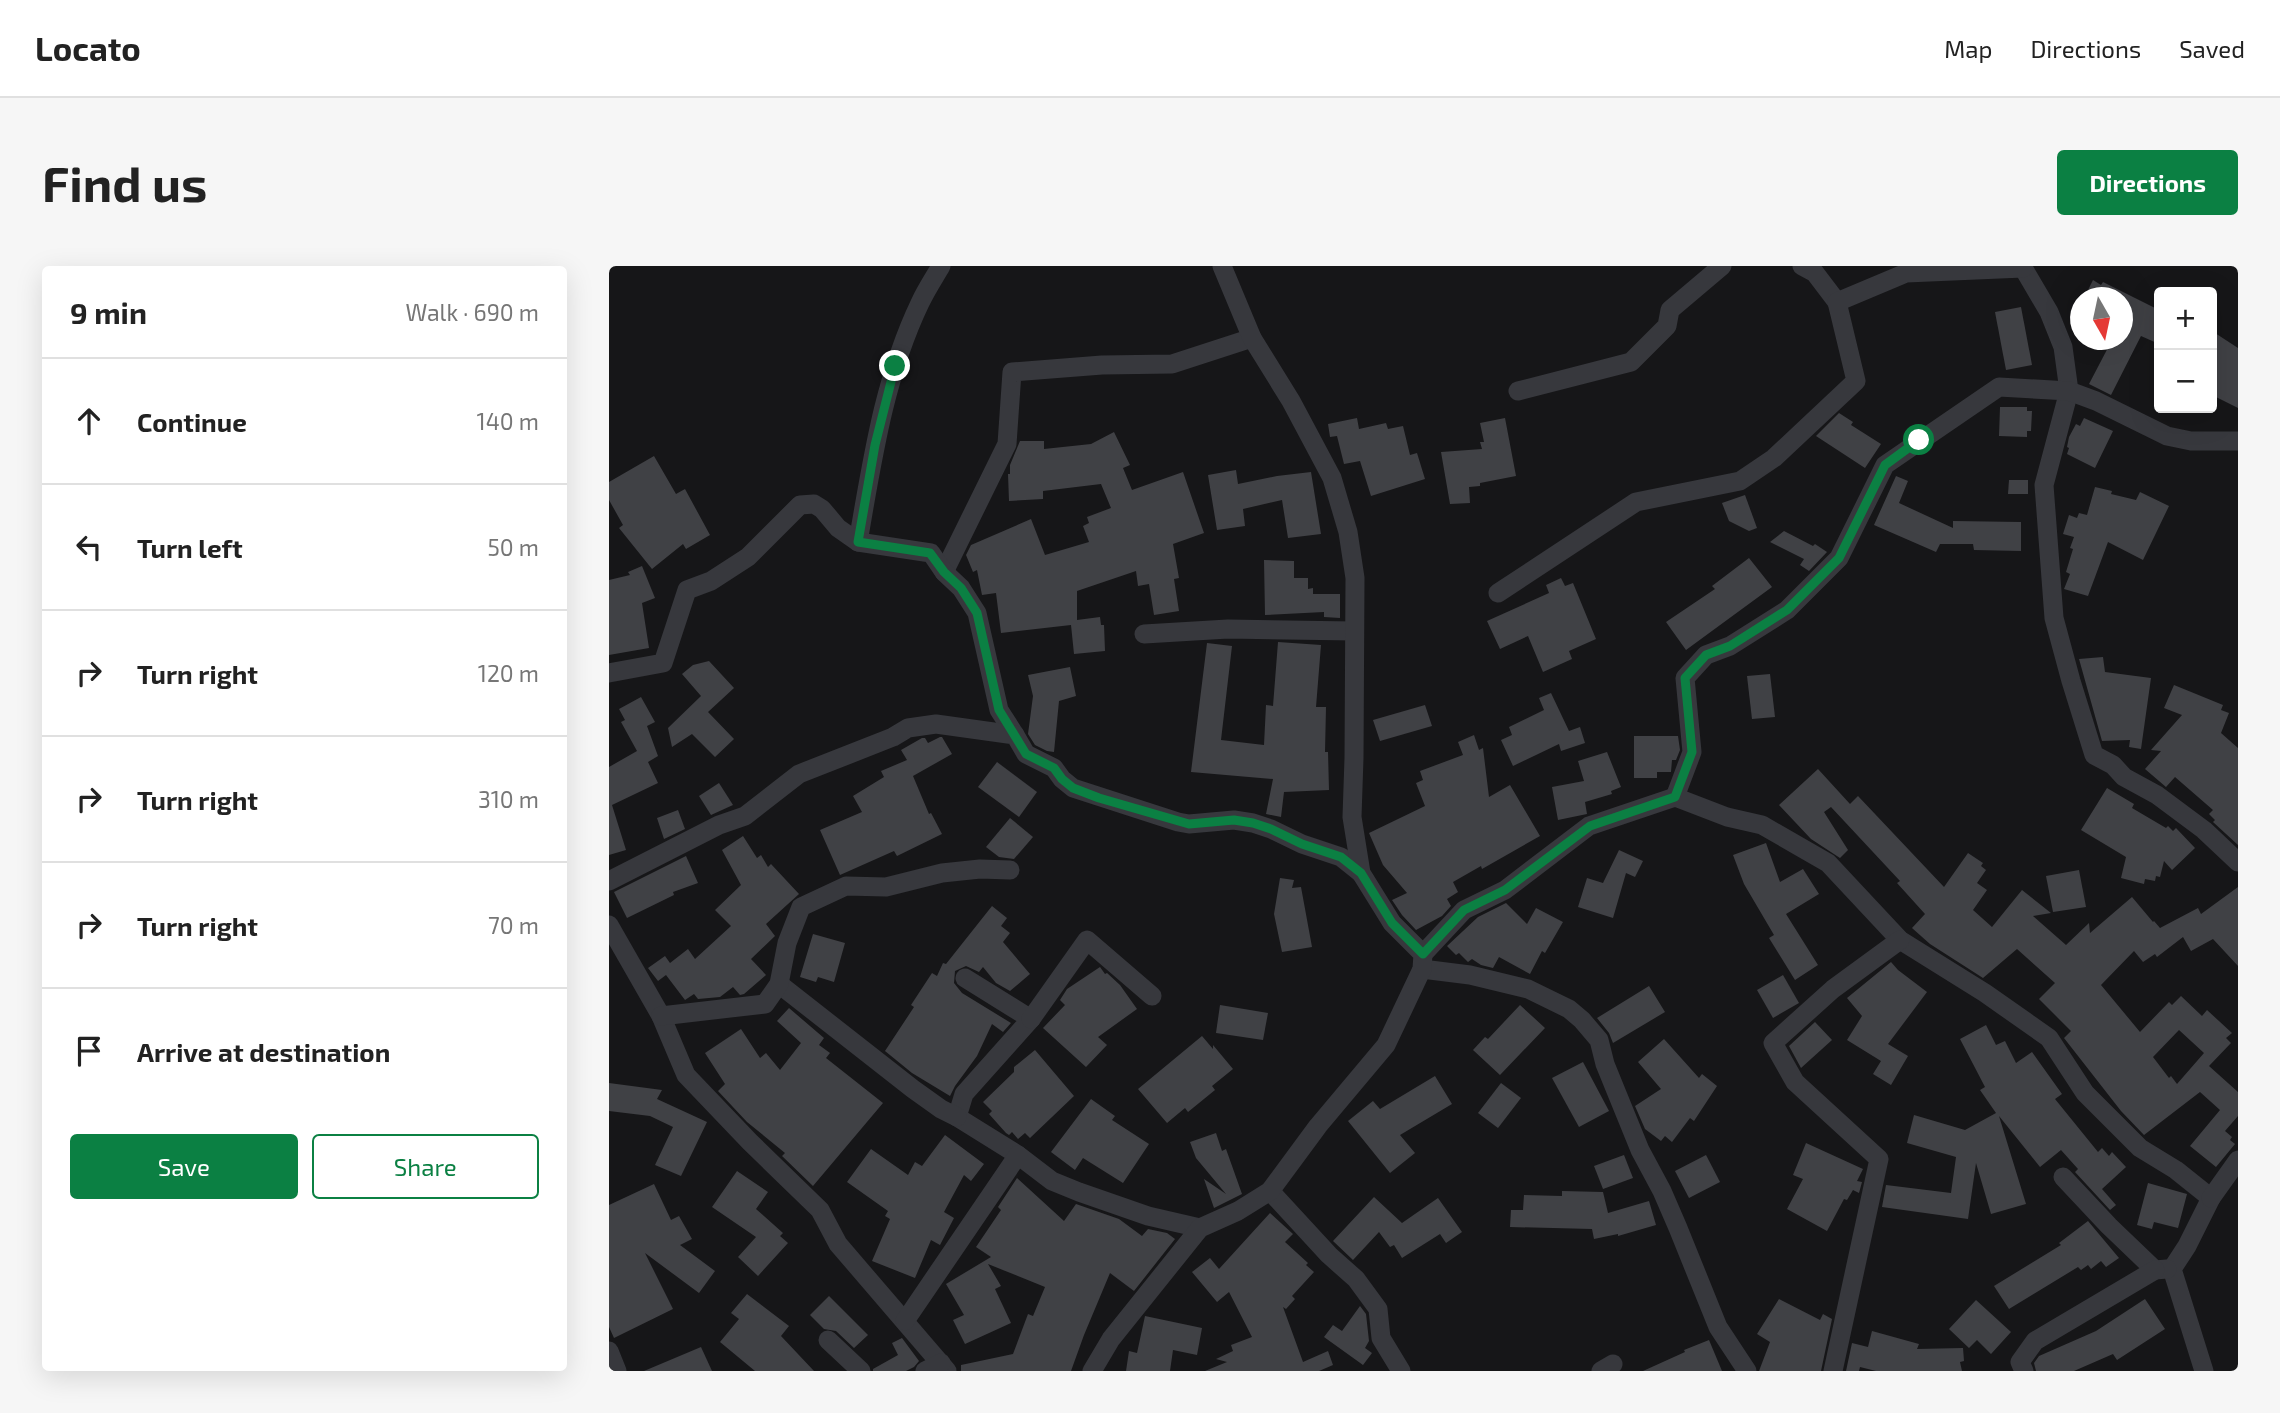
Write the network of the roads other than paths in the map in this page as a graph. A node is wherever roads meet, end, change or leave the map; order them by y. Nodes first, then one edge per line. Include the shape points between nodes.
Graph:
1 (941, 266) edge
2 (1222, 266) edge
3 (1722, 266) edge
4 (1801, 266) edge
5 (2022, 267) edge
6 (1837, 302) junction
7 (1252, 338) junction
8 (1518, 391) dead end
9 (2069, 391) junction
10 (2238, 441) edge
11 (858, 542) junction
12 (944, 572) junction
13 (1498, 593) dead end
14 (1354, 631) junction
15 (1143, 634) dead end
16 (609, 673) edge
17 (999, 710) junction
18 (976, 730) junction
19 (1015, 735) junction
20 (1675, 797) junction
21 (2238, 862) edge
22 (1010, 870) dead end
23 (1361, 873) junction
24 (609, 881) edge
25 (609, 925) edge
26 (1900, 940) junction
27 (1422, 961) junction
28 (965, 978) dead end
29 (779, 984) junction
30 (1152, 996) dead end
31 (661, 1016) junction
32 (1031, 1019) junction
33 (957, 1117) junction
34 (1018, 1155) junction
35 (2238, 1160) edge
36 (2063, 1177) dead end
37 (1270, 1191) junction
38 (2211, 1198) junction
39 (1200, 1228) junction
40 (2163, 1270) junction
41 (905, 1321) junction
42 (828, 1340) dead end
43 (609, 1351) edge
44 (938, 1368) edge
45 (617, 1371) edge
46 (861, 1371) edge
47 (1092, 1371) edge
48 (1401, 1371) edge
49 (1747, 1371) edge
50 (1833, 1371) edge
51 (2024, 1371) edge
52 (2204, 1371) edge

1 - 11 street via 920,303 895,366
2 - 7 street
3 - 8 street via 1670,310 1667,326 1631,362
4 - 6 street via 1815,273
5 - 6 street via 1906,273
5 - 9 street via 2049,312 2063,347
6 - 13 street via 1856,381 1774,458 1740,481 1636,502
7 - 12 street via 1151,366 1012,372 1007,444
7 - 14 street via 1332,478 1355,578
9 - 10 street via 2167,436
9 - 20 street via 1999,387 1885,465 1839,558 1787,610 1730,646 1706,655 1685,678 1692,752
9 - 21 street via 2044,485 2054,618 2094,755 2157,795
11 - 12 street via 930,553
11 - 16 street via 822,509 800,505 748,557 684,593 663,663
12 - 17 street via 977,613
14 - 15 street via 1228,629
14 - 23 street via 1352,817
17 - 18 street
17 - 19 street
18 - 19 street
18 - 24 street via 936,724 908,728 799,774 745,816
19 - 23 street via 1026,754 1054,768 1073,788 1178,822 1253,823 1341,857
20 - 26 street via 1762,825 1828,863
20 - 27 street via 1590,826 1505,890 1464,910
22 - 29 street via 942,873 886,887 846,886 801,907 787,943
23 - 27 street
25 - 31 street
26 - 38 street via 2049,1038 2085,1093 2140,1148
26 - 50 street via 1833,989 1773,1043 1795,1082 1879,1159
27 - 37 street via 1386,1045
27 - 49 street via 1528,989 1569,1009 1598,1040 1640,1150 1662,1191 1718,1327
28 - 32 street
29 - 31 street via 765,1004
29 - 33 street via 913,1089
30 - 32 street via 1087,940
31 - 41 street via 686,1075 820,1210 838,1244
32 - 33 street via 964,1094
33 - 34 street
34 - 39 street via 1052,1181 1079,1192
34 - 41 street
35 - 38 street
36 - 40 street via 2109,1226
37 - 39 street
37 - 48 street via 1356,1279 1378,1308 1381,1338
38 - 40 street via 2187,1245
39 - 47 street via 1111,1339
40 - 51 street via 2035,1341 2020,1362
40 - 52 street
41 - 44 street
42 - 46 street
43 - 45 street

